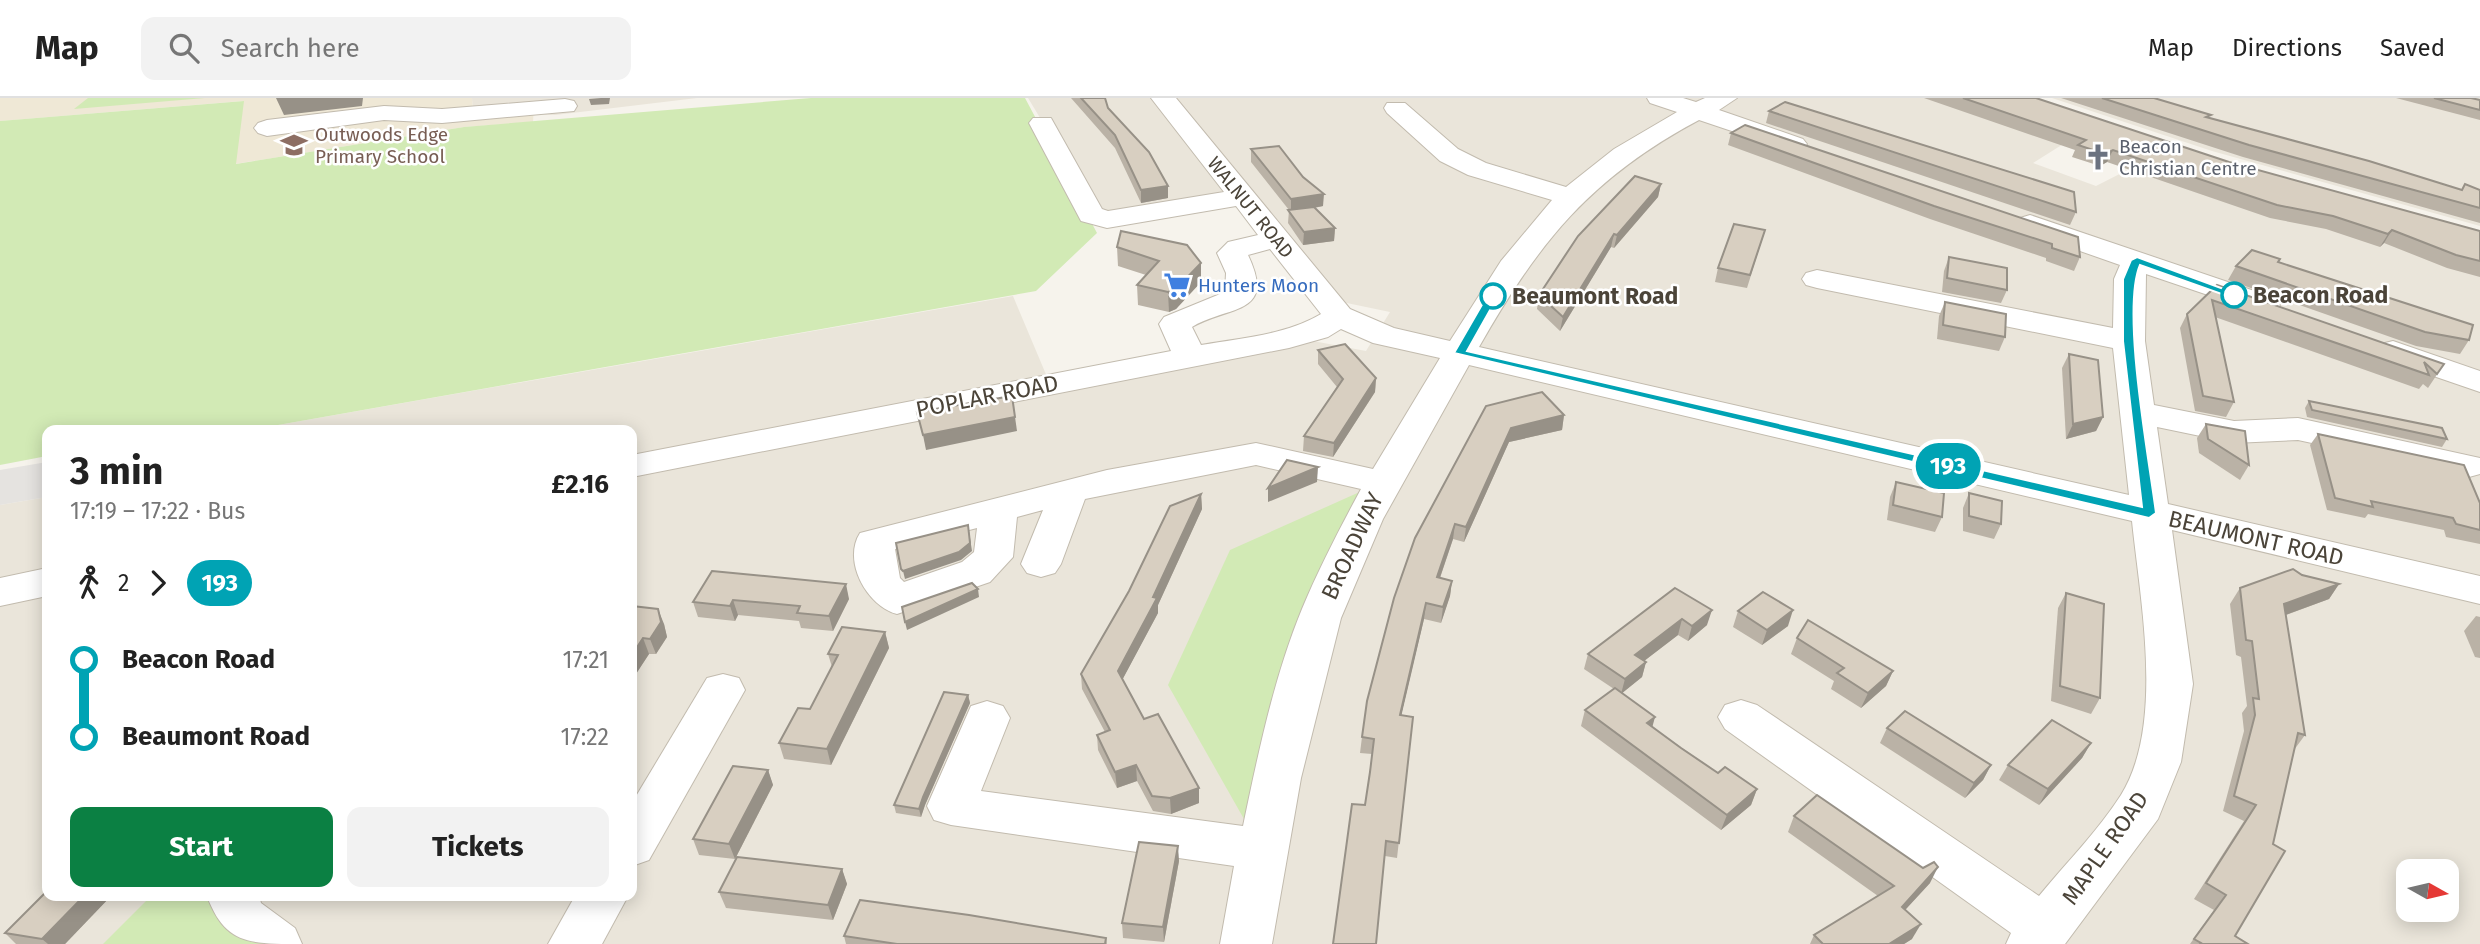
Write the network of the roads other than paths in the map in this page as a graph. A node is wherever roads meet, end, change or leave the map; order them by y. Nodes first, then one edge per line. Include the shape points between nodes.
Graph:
1 (1163, 98) edge
2 (1659, 98) edge
3 (1725, 98) edge
4 (390, 105) edge
5 (564, 105) edge
6 (420, 106) edge
7 (1396, 108) dead end
8 (1696, 111) junction
9 (1042, 123) dead end
10 (267, 128) dead end
11 (1826, 155) edge
12 (1242, 197) junction
13 (1570, 197) junction
14 (2007, 216) edge
15 (1277, 239) junction
16 (2137, 260) junction
17 (1817, 279) dead end
18 (2289, 314) edge
19 (1339, 316) junction
20 (2129, 341) junction
21 (2365, 341) edge
22 (1460, 353) junction
23 (1190, 357) junction
24 (2480, 382) edge
25 (2137, 412) junction
26 (637, 465) edge
27 (2469, 466) dead end
28 (1382, 482) junction
29 (1069, 493) junction
30 (999, 511) dead end
31 (2149, 513) junction
32 (1041, 564) dead end
33 (42, 583) edge
34 (2480, 590) edge
35 (0, 592) edge
36 (723, 690) dead end
37 (1741, 717) dead end
38 (987, 719) dead end
39 (637, 837) edge
40 (1261, 849) junction
41 (234, 901) edge
42 (599, 901) edge
43 (2039, 937) edge
44 (276, 944) edge
45 (574, 944) edge
46 (1246, 944) edge

1 - 12 street, WALNUT ROAD
2 - 8 street
3 - 8 street, BROADWAY
4 - 6 street
4 - 10 street
5 - 6 street via 513,111
7 - 13 street via 1449,155 1477,169
8 - 11 street
8 - 13 street, BROADWAY via 1601,171
9 - 12 street via 1096,218 1107,220
12 - 15 street, WALNUT ROAD
13 - 22 street, BROADWAY via 1497,289
14 - 16 street
15 - 19 street, WALNUT ROAD
15 - 23 street via 1232,253 1244,274 1242,290 1228,306 1175,324
16 - 18 street
16 - 20 street, MAPLE ROAD via 2129,279
17 - 20 street
19 - 22 street, WALNUT ROAD via 1384,336
19 - 23 street, POPLAR ROAD via 1317,330 1289,338
20 - 25 street, MAPLE ROAD
21 - 24 street
22 - 28 street, BROADWAY
22 - 31 street, BEAUMONT ROAD
23 - 26 street, POPLAR ROAD
25 - 27 street via 2234,432 2298,429
25 - 31 street, MAPLE ROAD
28 - 29 street via 1256,454
28 - 40 street, BROADWAY via 1322,610
29 - 30 street
29 - 32 street
31 - 34 street, BEAUMONT ROAD
31 - 43 street, MAPLE ROAD via 2171,684 2158,762 2141,805
33 - 35 street
36 - 39 street
37 - 43 street, MAPLE ROAD
38 - 40 street via 951,806
40 - 46 street, BROADWAY
41 - 44 street via 239,916
42 - 45 street

